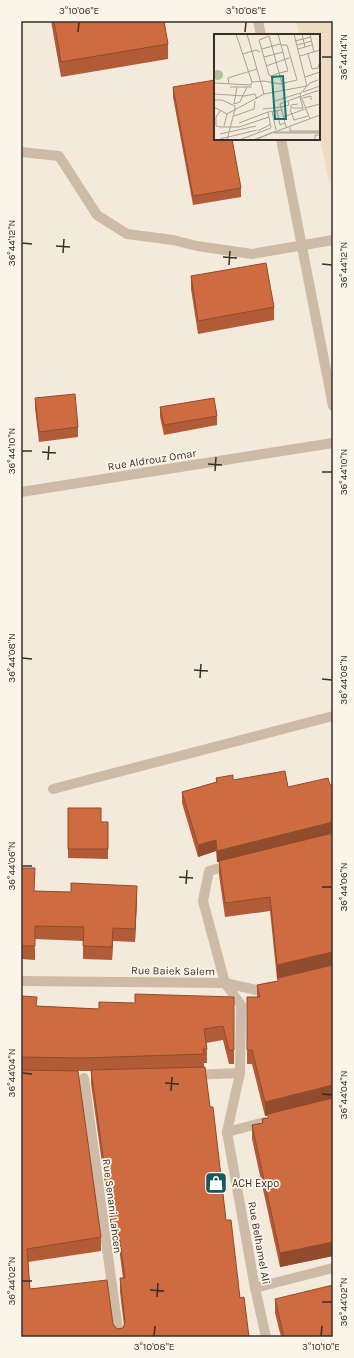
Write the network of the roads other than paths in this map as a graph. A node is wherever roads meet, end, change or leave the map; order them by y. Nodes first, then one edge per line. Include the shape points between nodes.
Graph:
1 (258, 21) edge
2 (261, 34) edge
3 (281, 140) edge
4 (21, 152) edge
5 (333, 240) edge
6 (302, 245) junction
7 (333, 406) edge
8 (333, 443) edge
9 (21, 492) edge
10 (333, 716) edge
11 (53, 789) dead end
12 (240, 863) edge
13 (21, 981) edge
14 (225, 983) junction
15 (280, 985) edge
16 (240, 1073) junction
17 (185, 1075) edge
18 (84, 1078) dead end
19 (272, 1120) edge
20 (227, 1132) junction
21 (333, 1268) edge
22 (255, 1288) junction
23 (118, 1337) edge
24 (266, 1337) edge

1 - 2 street
3 - 6 street
4 - 6 street via 59,156 97,215 127,234 252,254
5 - 6 street
6 - 7 street
8 - 9 street, Rue Aldrouz Omar
10 - 11 street
12 - 14 street, Rue Baiek Salem via 209,871 203,902
13 - 14 street, Rue Baiek Salem
14 - 15 street via 258,990
14 - 16 street, Rue Belhamel Ali via 241,1005
16 - 17 street
16 - 20 street, Rue Belhamel Ali
18 - 23 street, Rue Senani Lahcen
19 - 20 street
20 - 22 street, Rue Belhamel Ali
21 - 22 street
22 - 24 street, Rue Belhamel Ali

